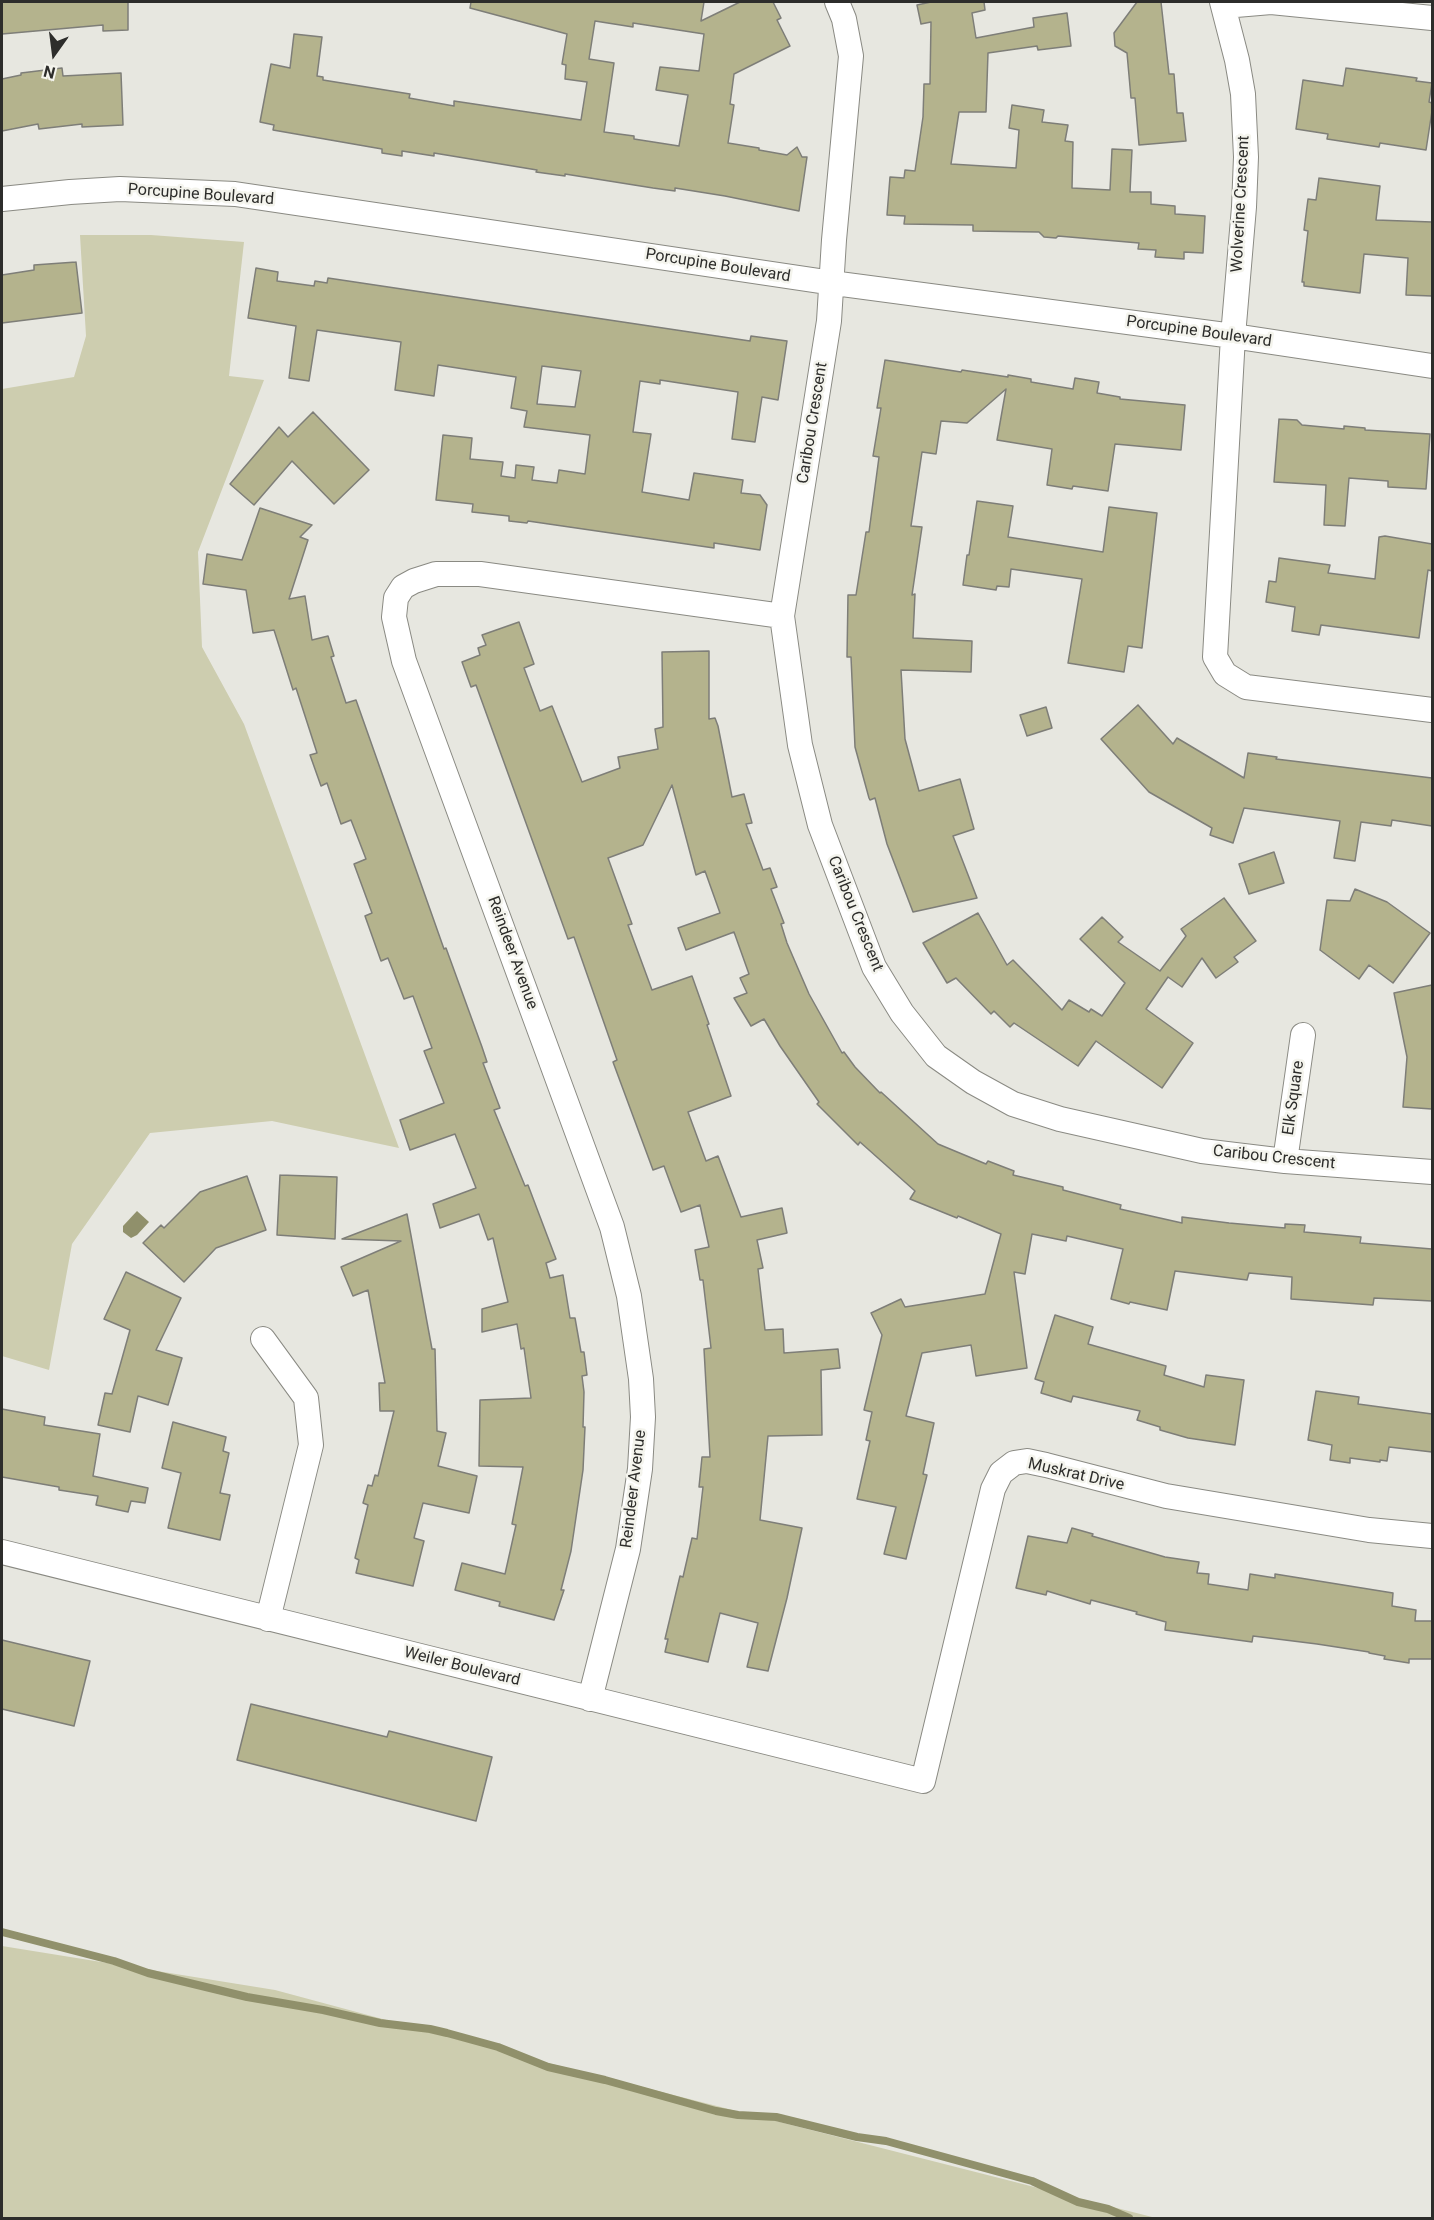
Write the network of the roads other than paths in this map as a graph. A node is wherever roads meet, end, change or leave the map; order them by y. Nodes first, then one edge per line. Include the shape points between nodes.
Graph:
1 (837, 2) edge
2 (1223, 4) edge
3 (1432, 18) edge
4 (2, 199) edge
5 (832, 283) junction
6 (1233, 336) junction
7 (1432, 366) edge
8 (782, 616) junction
9 (1432, 710) edge
10 (1303, 1035) dead end
11 (1285, 1161) junction
12 (1432, 1172) edge
13 (263, 1339) dead end
14 (1432, 1536) edge
15 (2, 1552) edge
16 (268, 1619) junction
17 (590, 1699) junction
18 (923, 1781) joint

1 - 5 street via 851,56
2 - 3 street via 1271,2
2 - 6 street, Wolverine Crescent via 1243,94 1246,156
4 - 5 street, Porcupine Boulevard via 120,189 235,194
5 - 6 street, Porcupine Boulevard
5 - 8 street, Caribou Crescent
6 - 7 street, Porcupine Boulevard
6 - 9 street via 1215,657 1224,674 1246,687
8 - 11 street, Caribou Crescent via 800,745 820,825 874,967 902,1013 936,1056 1013,1104 1060,1119 1202,1151
8 - 17 street, Reindeer Avenue via 480,574 436,574 403,587 396,598 393,617 405,663 612,1227 629,1296 641,1379 640,1469 628,1549
10 - 11 street, Elk Square
11 - 12 street, Caribou Crescent
13 - 16 street via 306,1398 311,1445
14 - 18 street, Muskrat Drive via 1369,1530 1166,1496 1046,1465 1014,1463 1000,1473 993,1489
15 - 16 street, Weiler Boulevard
16 - 17 street, Weiler Boulevard
17 - 18 street, Weiler Boulevard

